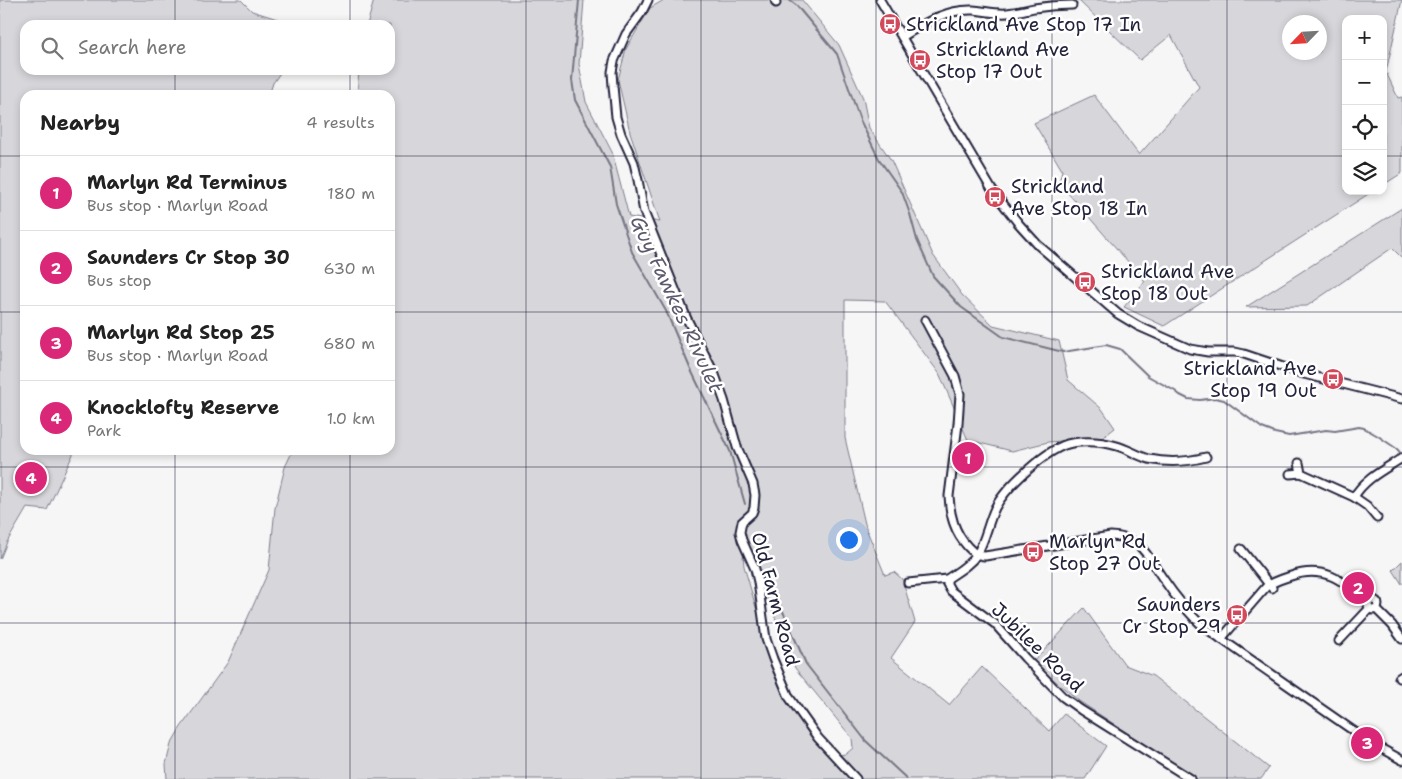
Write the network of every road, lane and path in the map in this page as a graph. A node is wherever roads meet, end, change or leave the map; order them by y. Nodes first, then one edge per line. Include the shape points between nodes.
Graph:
1 (648, 0) edge
2 (880, 0) edge
3 (1072, 5) dead end
4 (902, 37) junction
5 (925, 320) dead end
6 (1402, 399) edge
7 (1206, 457) dead end
8 (1400, 459) edge
9 (1299, 463) dead end
10 (1301, 473) junction
11 (1290, 474) dead end
12 (1354, 497) junction
13 (1377, 518) dead end
14 (1241, 549) dead end
15 (977, 555) junction
16 (948, 578) junction
17 (908, 583) dead end
18 (1270, 586) junction
19 (1371, 607) junction
20 (1221, 639) junction
21 (1402, 639) edge
22 (1339, 640) dead end
23 (1402, 760) edge
24 (856, 779) edge
25 (1191, 779) edge

1 - 24 street, Old Farm Road via 626,34 614,61 612,86 620,134 634,163 644,212 686,319 717,381 737,447 753,484 754,508 742,522 740,532 755,569 766,639 789,697 818,738
2 - 4 street
3 - 4 street via 1011,13 955,11 936,17
4 - 6 street via 997,197 1038,245 1118,314 1147,331 1190,349 1244,354 1304,374
5 - 15 street via 960,394 950,507 957,534
7 - 15 street via 1166,461 1143,457 1117,446 1089,442 1057,448 1044,456 1000,499
8 - 12 street via 1365,483
9 - 10 street
10 - 11 street
10 - 12 street
12 - 13 street
14 - 18 street
15 - 16 street
15 - 20 street via 1111,536 1126,538 1147,554 1164,581 1197,620
16 - 17 street
16 - 25 street, Jubilee Road via 951,591 995,624 1063,697
18 - 19 street via 1298,574 1328,574
18 - 20 street
19 - 21 street via 1392,625
19 - 22 street
20 - 23 street via 1373,744

